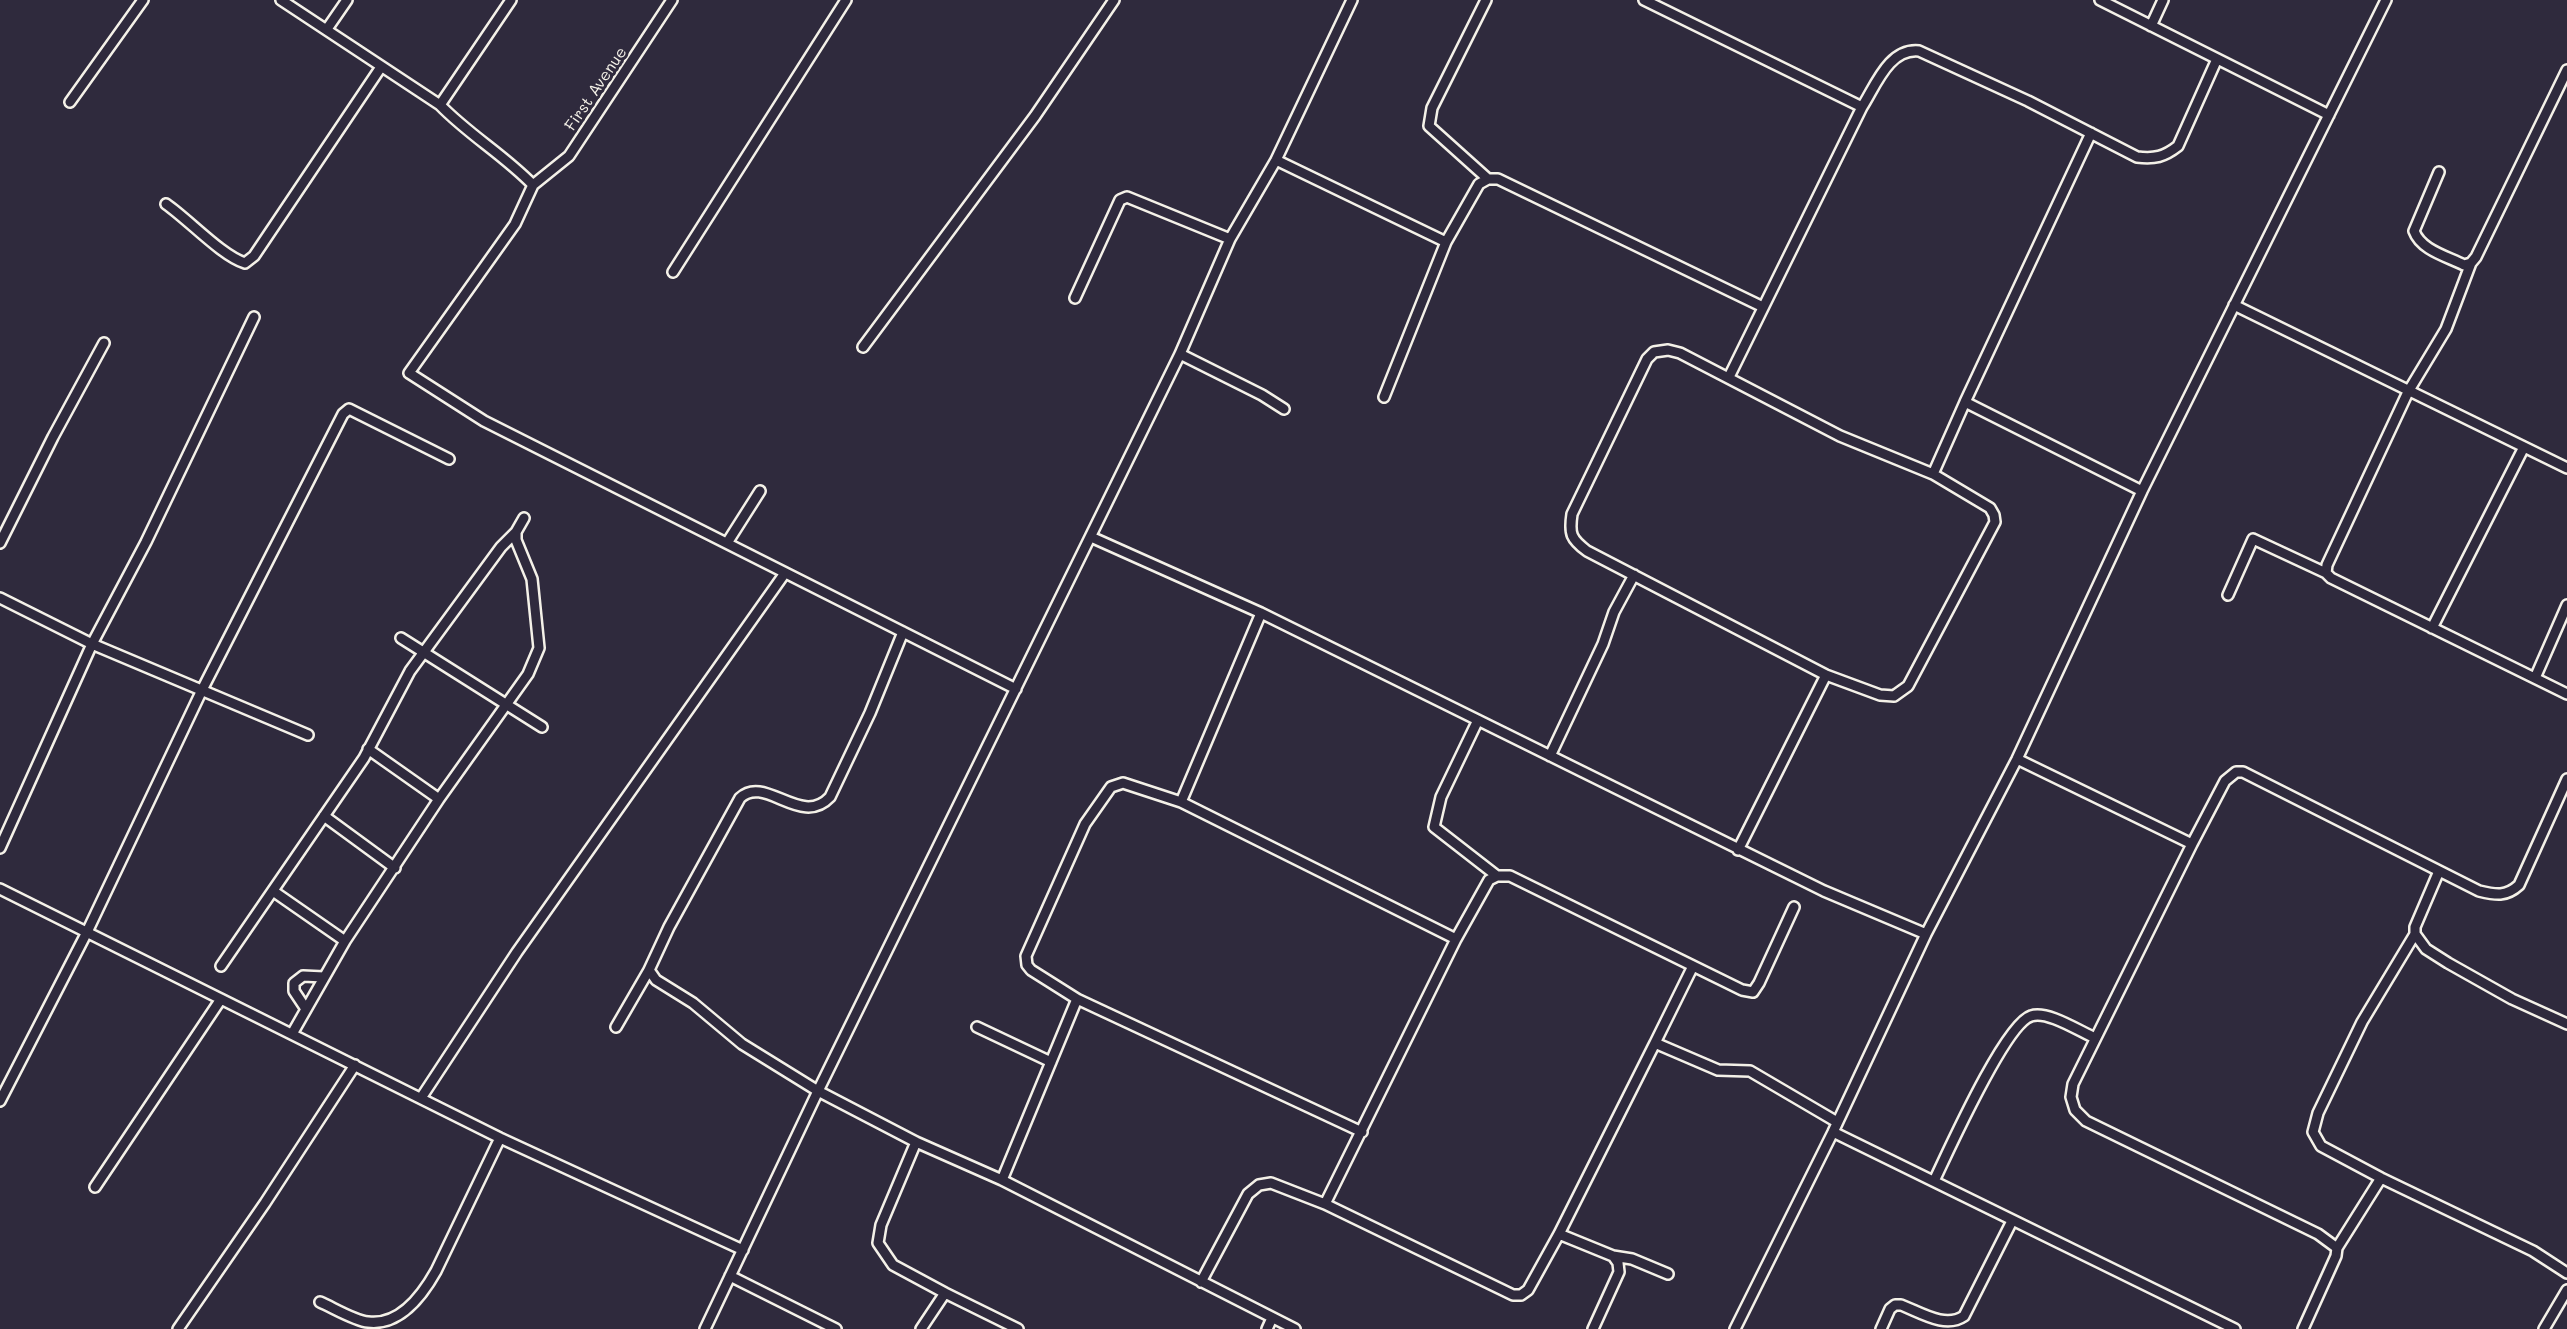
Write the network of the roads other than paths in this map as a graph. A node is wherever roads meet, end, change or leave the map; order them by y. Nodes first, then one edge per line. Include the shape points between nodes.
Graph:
1 (143, 0) edge
2 (281, 0) edge
3 (347, 0) edge
4 (511, 0) edge
5 (672, 0) edge
6 (846, 0) edge
7 (1114, 0) edge
8 (1352, 0) edge
9 (1486, 0) edge
10 (1644, 0) edge
11 (2100, 0) edge
12 (2163, 0) edge
13 (2386, 0) edge
14 (2151, 26) junction
15 (327, 28) junction
16 (2217, 59) junction
17 (381, 67) junction
18 (2567, 69) edge
19 (70, 102) dead end
20 (440, 105) junction
21 (1862, 107) junction
22 (2329, 115) junction
23 (2091, 133) junction
24 (1276, 160) junction
25 (2439, 172) dead end
26 (1488, 179) junction
27 (533, 185) junction
28 (166, 204) dead end
29 (1230, 239) junction
30 (1446, 242) junction
31 (2471, 263) junction
32 (673, 272) dead end
33 (1075, 298) dead end
34 (2234, 305) junction
35 (1763, 307) junction
36 (254, 317) dead end
37 (105, 343) dead end
38 (863, 347) dead end
39 (1180, 354) junction
40 (1729, 377) junction
41 (2408, 392) junction
42 (1384, 397) dead end
43 (1965, 402) junction
44 (1284, 409) dead end
45 (2524, 447) junction
46 (449, 459) dead end
47 (2567, 468) edge
48 (1933, 474) junction
49 (760, 491) dead end
50 (2142, 491) junction
51 (524, 518) dead end
52 (516, 532) junction
53 (1090, 537) junction
54 (0, 541) edge
55 (728, 543) junction
56 (785, 573) junction
57 (2326, 573) junction
58 (1634, 575) junction
59 (2228, 595) dead end
60 (0, 598) edge
61 (2567, 605) edge
62 (1261, 613) junction
63 (2564, 618) edge
64 (2432, 628) junction
65 (903, 632) junction
66 (401, 638) dead end
67 (92, 644) junction
68 (425, 652) junction
69 (1826, 675) junction
70 (2535, 678) junction
71 (1016, 688) junction
72 (202, 690) junction
73 (2567, 694) edge
74 (506, 703) junction
75 (1478, 720) junction
76 (543, 727) dead end
77 (308, 735) dead end
78 (368, 749) junction
79 (1550, 756) junction
80 (2017, 759) junction
81 (2567, 778) edge
82 (439, 799) junction
83 (1181, 802) junction
84 (324, 816) junction
85 (2192, 844) junction
86 (0, 848) edge
87 (1738, 850) junction
88 (395, 868) junction
89 (2439, 871) junction
90 (1497, 876) junction
91 (0, 889) edge
92 (273, 891) junction
93 (1794, 907) dead end
94 (87, 932) junction
95 (1926, 934) junction
96 (2415, 934) junction
97 (1456, 939) junction
98 (345, 942) junction
99 (221, 966) dead end
100 (1693, 966) junction
101 (649, 970) junction
102 (324, 977) junction
103 (221, 999) junction
104 (1077, 999) junction
105 (306, 1009) junction
106 (2567, 1024) edge
107 (616, 1027) dead end
108 (977, 1027) dead end
109 (292, 1034) junction
110 (2095, 1038) junction
111 (1655, 1043) junction
112 (1051, 1062) junction
113 (355, 1065) junction
114 (818, 1090) junction
115 (421, 1098) junction
116 (0, 1101) edge
117 (1837, 1122) junction
118 (1362, 1132) junction
119 (1833, 1132) junction
120 (500, 1138) junction
121 (916, 1142) junction
122 (2381, 1178) junction
123 (1002, 1180) junction
124 (1934, 1181) junction
125 (95, 1187) dead end
126 (1325, 1204) junction
127 (2012, 1221) junction
128 (1559, 1234) junction
129 (2337, 1248) junction
130 (742, 1250) junction
131 (1613, 1256) junction
132 (2567, 1273) edge
133 (1668, 1274) dead end
134 (730, 1276) junction
135 (1201, 1282) junction
136 (2567, 1290) edge
137 (945, 1293) junction
138 (320, 1302) dead end
139 (1272, 1318) junction
140 (2214, 1324) edge
141 (178, 1329) edge
142 (705, 1329) edge
143 (836, 1329) edge
144 (921, 1329) edge
145 (1018, 1329) edge
146 (1267, 1329) edge
147 (1295, 1329) edge
148 (1593, 1329) edge
149 (1735, 1329) edge
150 (1881, 1329) edge
151 (2235, 1329) edge
152 (2303, 1329) edge
153 (2544, 1329) edge

1 - 19 street
2 - 15 street
3 - 15 street
4 - 20 street
5 - 27 street, First Avenue via 569,156
6 - 32 street
7 - 38 street via 1035,116
8 - 24 street
9 - 26 street via 1432,108 1429,126
10 - 21 street
11 - 14 street
12 - 14 street
13 - 22 street
14 - 16 street
15 - 17 street
16 - 22 street
16 - 23 street via 2178,146 2167,154 2153,159 2137,157
17 - 20 street
17 - 28 street via 254,256 244,263 234,260
18 - 31 street
20 - 27 street
21 - 23 street via 1897,56 1907,50 1919,51
21 - 35 street
22 - 34 street
23 - 43 street
24 - 29 street
24 - 30 street
25 - 31 street via 2414,231 2425,246 2464,264
26 - 30 street via 1479,184
26 - 35 street via 1498,179
27 - 55 street via 514,224 409,374 484,421
29 - 33 street via 1127,196 1120,200
29 - 39 street
30 - 42 street
31 - 41 street via 2446,329
34 - 41 street
34 - 50 street
35 - 40 street
36 - 67 street via 146,542
37 - 54 street
39 - 44 street
39 - 53 street
40 - 48 street via 1840,436
40 - 58 street via 1680,353 1654,352 1647,359 1576,504 1569,530 1576,543
41 - 45 street
41 - 57 street
43 - 48 street
43 - 50 street
45 - 47 street
45 - 64 street
46 - 72 street via 349,409 343,414
48 - 69 street via 1990,508 1995,522 1922,663 1908,686 1894,696 1880,695
49 - 55 street
50 - 80 street
51 - 52 street
52 - 68 street
52 - 74 street via 532,579 539,648 528,674
53 - 62 street
53 - 71 street
55 - 56 street
56 - 65 street
56 - 115 street via 517,952
57 - 59 street via 2253,539
57 - 64 street
58 - 69 street
58 - 79 street
60 - 67 street
61 - 63 street
62 - 75 street
62 - 83 street
63 - 70 street
64 - 70 street
65 - 71 street
65 - 101 street via 830,797 822,806 809,808 756,791 746,792 669,927
66 - 68 street
67 - 72 street
67 - 86 street
68 - 74 street
68 - 78 street via 410,671
69 - 87 street
70 - 73 street
71 - 114 street
72 - 77 street
72 - 94 street
74 - 76 street
74 - 82 street
75 - 79 street
75 - 90 street via 1441,797 1434,827
78 - 82 street
78 - 84 street
79 - 87 street
80 - 85 street
80 - 95 street
81 - 89 street via 2519,885 2510,894 2479,891
82 - 88 street
83 - 97 street
83 - 104 street via 1116,784 1085,824 1026,956 1031,970
84 - 88 street
84 - 92 street
85 - 89 street via 2225,781 2236,772 2243,772
85 - 110 street
87 - 95 street
88 - 98 street
89 - 96 street
90 - 97 street via 1489,880
90 - 100 street via 1510,876 1556,897
91 - 94 street
92 - 98 street
92 - 99 street
93 - 100 street via 1753,992
94 - 103 street
94 - 116 street
95 - 117 street
96 - 106 street via 2426,949 2448,963
96 - 122 street via 2362,1022 2318,1113 2313,1132 2321,1146
97 - 118 street
98 - 102 street
100 - 111 street
101 - 107 street
101 - 114 street via 656,980 742,1044
102 - 105 street
102 - 105 street via 303,976 294,983 294,991
103 - 109 street
103 - 125 street
104 - 112 street
104 - 118 street
105 - 109 street
108 - 112 street
109 - 113 street
110 - 124 street via 2047,1015 2031,1016 2019,1024 1978,1090
110 - 129 street via 2073,1084 2071,1097 2075,1110 2086,1122 2319,1234
111 - 117 street via 1718,1070 1750,1071
111 - 128 street
112 - 123 street
113 - 115 street
113 - 141 street
114 - 121 street
114 - 130 street
115 - 120 street
117 - 119 street
118 - 126 street
119 - 124 street
119 - 149 street
120 - 130 street
120 - 138 street via 436,1271 410,1306 390,1320 367,1323
121 - 123 street
121 - 137 street via 881,1225 878,1243 893,1265
122 - 129 street
122 - 132 street via 2533,1251
123 - 135 street
124 - 127 street
126 - 128 street via 1513,1295 1528,1290
126 - 135 street via 1271,1183 1259,1185 1248,1194
127 - 140 street
127 - 150 street via 1964,1316 1947,1322 1895,1305
128 - 131 street
129 - 152 street
130 - 134 street
131 - 133 street via 1632,1259
131 - 148 street via 1619,1272
134 - 142 street
134 - 143 street
135 - 139 street
136 - 153 street
137 - 144 street
137 - 145 street
139 - 146 street
139 - 147 street
140 - 151 street

